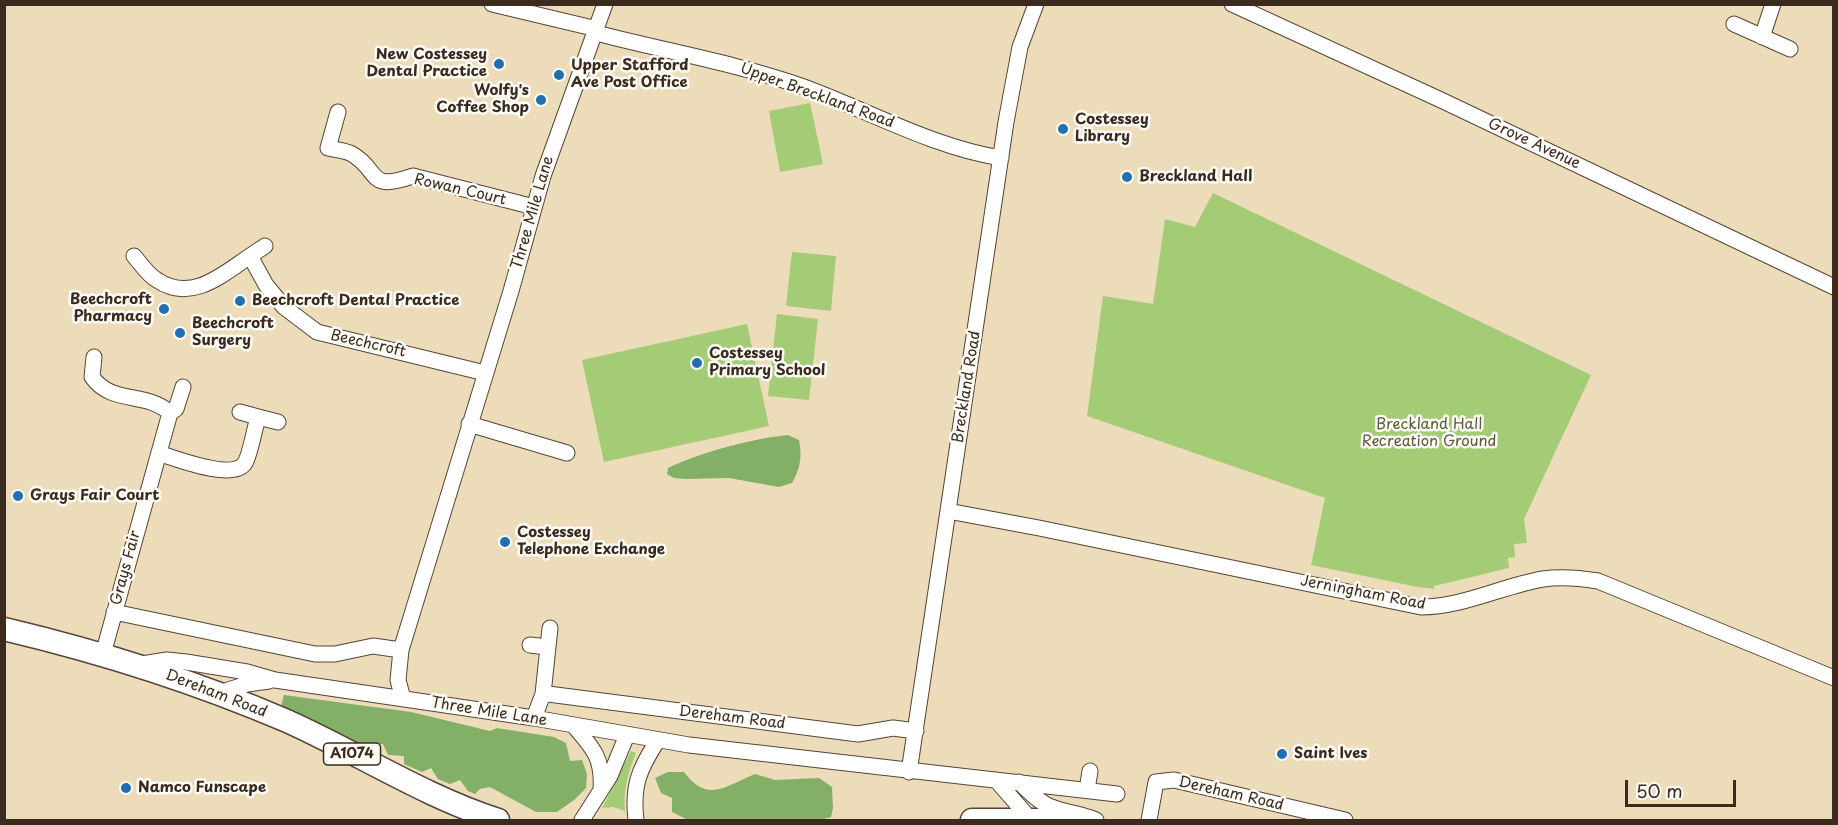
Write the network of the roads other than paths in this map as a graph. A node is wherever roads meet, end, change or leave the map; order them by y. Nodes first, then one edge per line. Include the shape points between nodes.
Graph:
1 (492, 4) edge
2 (605, 4) edge
3 (1036, 4) edge
4 (1232, 4) edge
5 (1773, 4) edge
6 (1734, 24) dead end
7 (596, 31) junction
8 (1762, 37) junction
9 (1790, 50) dead end
10 (338, 112) dead end
11 (1001, 158) junction
12 (534, 207) junction
13 (265, 246) dead end
14 (134, 256) dead end
15 (250, 256) junction
16 (1833, 287) edge
17 (94, 357) dead end
18 (485, 373) junction
19 (183, 387) dead end
20 (240, 412) dead end
21 (170, 413) junction
22 (258, 417) junction
23 (278, 422) dead end
24 (469, 424) junction
25 (567, 453) dead end
26 (160, 454) junction
27 (948, 511) junction
28 (114, 612) junction
29 (550, 628) dead end
30 (4, 630) edge
31 (530, 645) dead end
32 (546, 647) junction
33 (401, 650) junction
34 (103, 654) junction
35 (136, 665) junction
36 (1833, 678) edge
37 (274, 680) junction
38 (216, 694) junction
39 (548, 694) dead end
40 (404, 699) junction
41 (534, 718) junction
42 (574, 726) junction
43 (916, 731) junction
44 (627, 735) junction
45 (658, 740) junction
46 (1090, 771) dead end
47 (909, 772) junction
48 (996, 780) junction
49 (1019, 782) junction
50 (417, 786) junction
51 (1087, 790) junction
52 (601, 791) junction
53 (1117, 794) dead end
54 (466, 820) edge
55 (498, 820) edge
56 (582, 820) edge
57 (636, 820) edge
58 (972, 820) edge
59 (1031, 820) edge
60 (1062, 820) edge
61 (1096, 820) edge
62 (1149, 820) edge
63 (1345, 820) edge

1 - 7 street, Upper Breckland Road
2 - 7 street, Three Mile Lane
3 - 11 street, Breckland Road via 1020,47
4 - 16 street, Grove Avenue
5 - 8 street
6 - 8 street
7 - 11 street, Upper Breckland Road via 740,67 934,140
7 - 12 street, Three Mile Lane
8 - 9 street
10 - 12 street, Rowan Court via 328,148 353,155 373,177 394,182 413,176
11 - 27 street, Breckland Road
12 - 18 street, Three Mile Lane
13 - 15 street
14 - 15 street via 157,280 192,289 204,286
15 - 18 street, Beechcroft via 284,307 317,332
17 - 21 street via 92,377 99,387 158,404
18 - 24 street, Three Mile Lane
19 - 21 street, Grays Fair via 176,409
20 - 22 street
21 - 26 street, Grays Fair
22 - 23 street
22 - 26 street via 245,463 235,471 221,471
24 - 25 street
24 - 33 street, Three Mile Lane
26 - 28 street, Grays Fair
27 - 36 street, Jerningham Road via 1421,607 1441,607 1544,579 1574,577 1598,581
27 - 43 street, Breckland Road
28 - 33 street via 315,654 373,646
28 - 34 street, Grays Fair
29 - 32 street
30 - 34 highway, Dereham Road / A1074
31 - 32 street
32 - 41 street via 543,694
33 - 40 street, Three Mile Lane via 398,680
34 - 35 highway, Dereham Road / A1074
35 - 37 street, Three Mile Lane via 167,660 186,662
35 - 38 highway, Dereham Road / A1074
37 - 38 street, Three Mile Lane
37 - 40 street, Three Mile Lane
38 - 50 highway, Dereham Road / A1074 via 287,722
39 - 43 street, Dereham Road via 858,734 893,728
40 - 41 street, Three Mile Lane
41 - 42 street, Three Mile Lane
42 - 44 street, Three Mile Lane
42 - 52 street via 596,753 601,766
43 - 47 street, Breckland Road
44 - 45 street, Dereham Road
44 - 52 street
45 - 47 street, Dereham Road
45 - 57 street via 638,778
46 - 51 street
47 - 48 street, Dereham Road
48 - 49 street, Dereham Road
48 - 59 street
49 - 51 street, Dereham Road
49 - 61 street via 1047,806
50 - 54 highway, Dereham Road / A1074
50 - 55 highway, Dereham Road / A1074
51 - 53 street, Dereham Road
52 - 56 street
58 - 59 highway
59 - 60 highway
62 - 63 street, Dereham Road via 1159,780 1240,794

